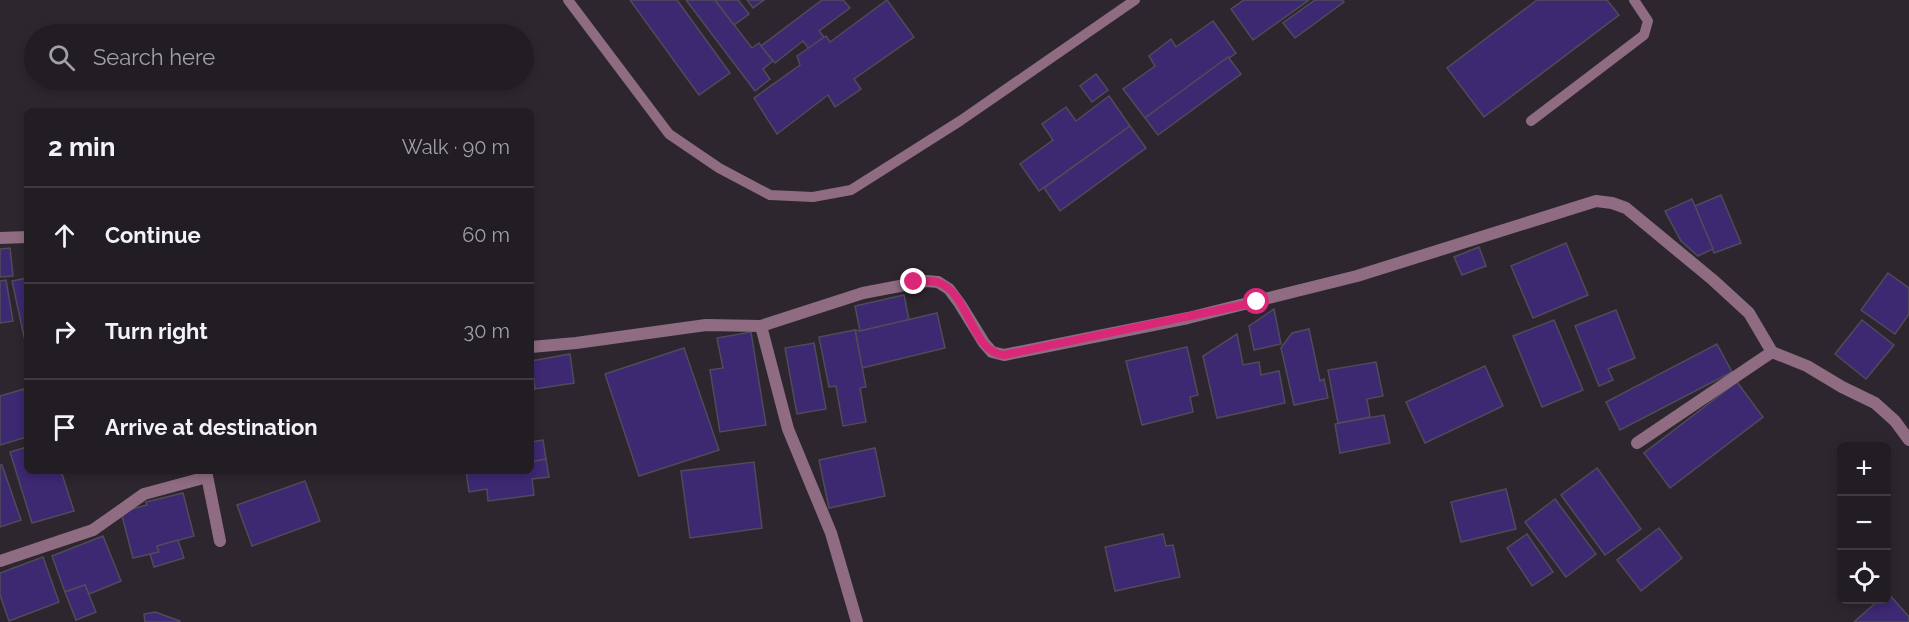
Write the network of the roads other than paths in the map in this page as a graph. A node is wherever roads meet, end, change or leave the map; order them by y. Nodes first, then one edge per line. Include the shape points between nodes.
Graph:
1 (568, 0) edge
2 (1135, 0) edge
3 (1634, 0) edge
4 (1531, 121) dead end
5 (24, 237) edge
6 (0, 238) edge
7 (761, 326) junction
8 (534, 347) edge
9 (1772, 352) junction
10 (1909, 440) edge
11 (1637, 442) dead end
12 (206, 474) edge
13 (220, 542) dead end
14 (0, 561) edge
15 (857, 622) edge

1 - 2 lane via 669,134 719,168 771,195 813,197 851,190 960,121
3 - 4 lane via 1648,21 1644,34
5 - 6 street
7 - 8 street via 706,325
7 - 9 street via 863,293 938,282 949,289 992,352 1004,355 1200,315 1357,276 1596,201 1626,208 1713,280 1749,313
7 - 15 street via 788,429 831,533
9 - 10 street via 1875,403
9 - 11 street
12 - 13 street
12 - 14 street via 144,494 93,530

